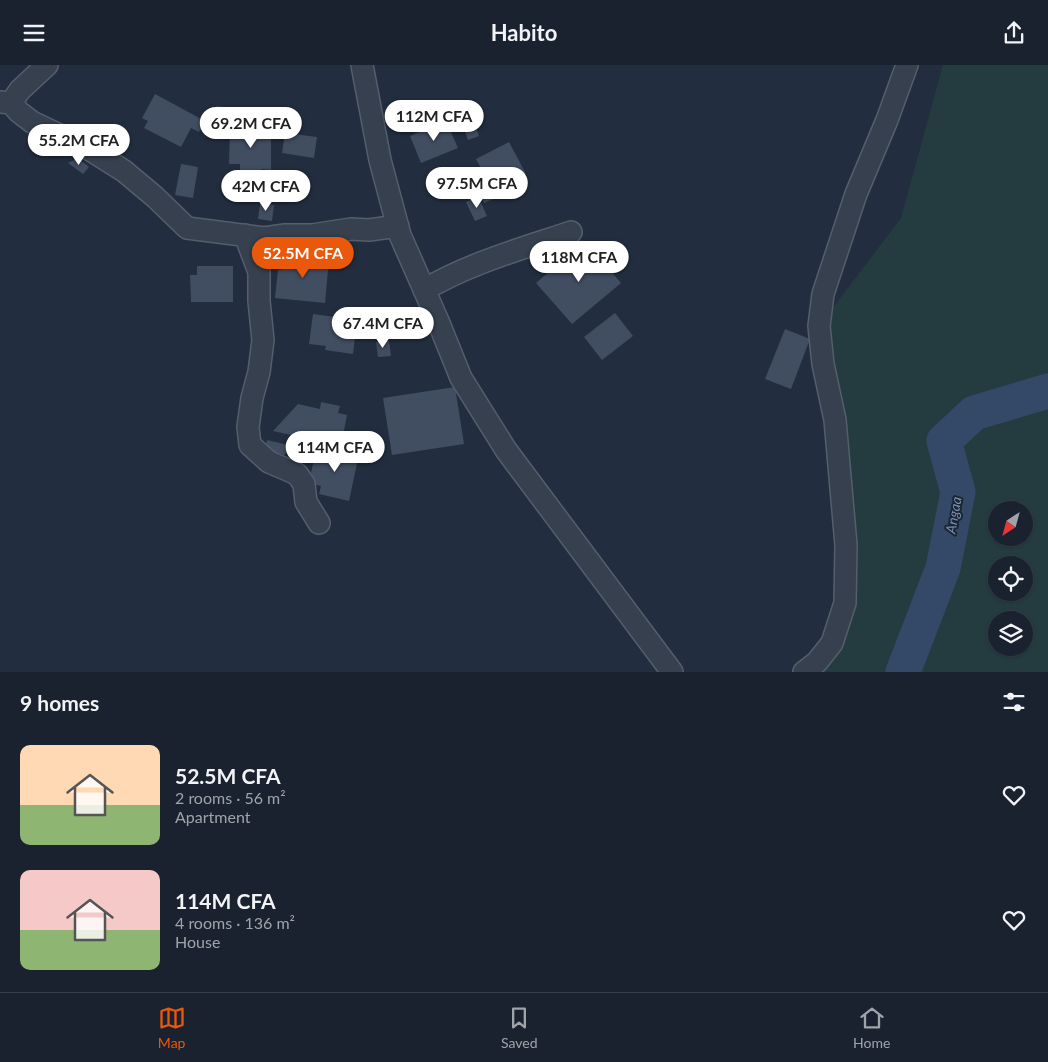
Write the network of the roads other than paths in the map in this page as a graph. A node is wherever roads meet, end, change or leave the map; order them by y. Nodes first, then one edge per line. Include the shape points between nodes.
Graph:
1 (47, 65) edge
2 (362, 65) edge
3 (908, 65) edge
4 (6, 102) edge
5 (398, 226) junction
6 (571, 232) dead end
7 (245, 235) junction
8 (424, 290) junction
9 (319, 523) dead end
10 (672, 672) edge
11 (804, 672) edge

1 - 4 street
2 - 5 street via 380,160
3 - 11 street via 856,194 823,294 819,326 835,420 846,545 845,603 832,643
4 - 7 street via 32,122 89,149 124,171 187,228
5 - 7 street via 264,238
5 - 8 street
6 - 8 street via 485,261
7 - 9 street via 260,272 263,340 248,427 250,445 269,461 297,474 304,484 306,502
8 - 10 street via 461,378 506,450

